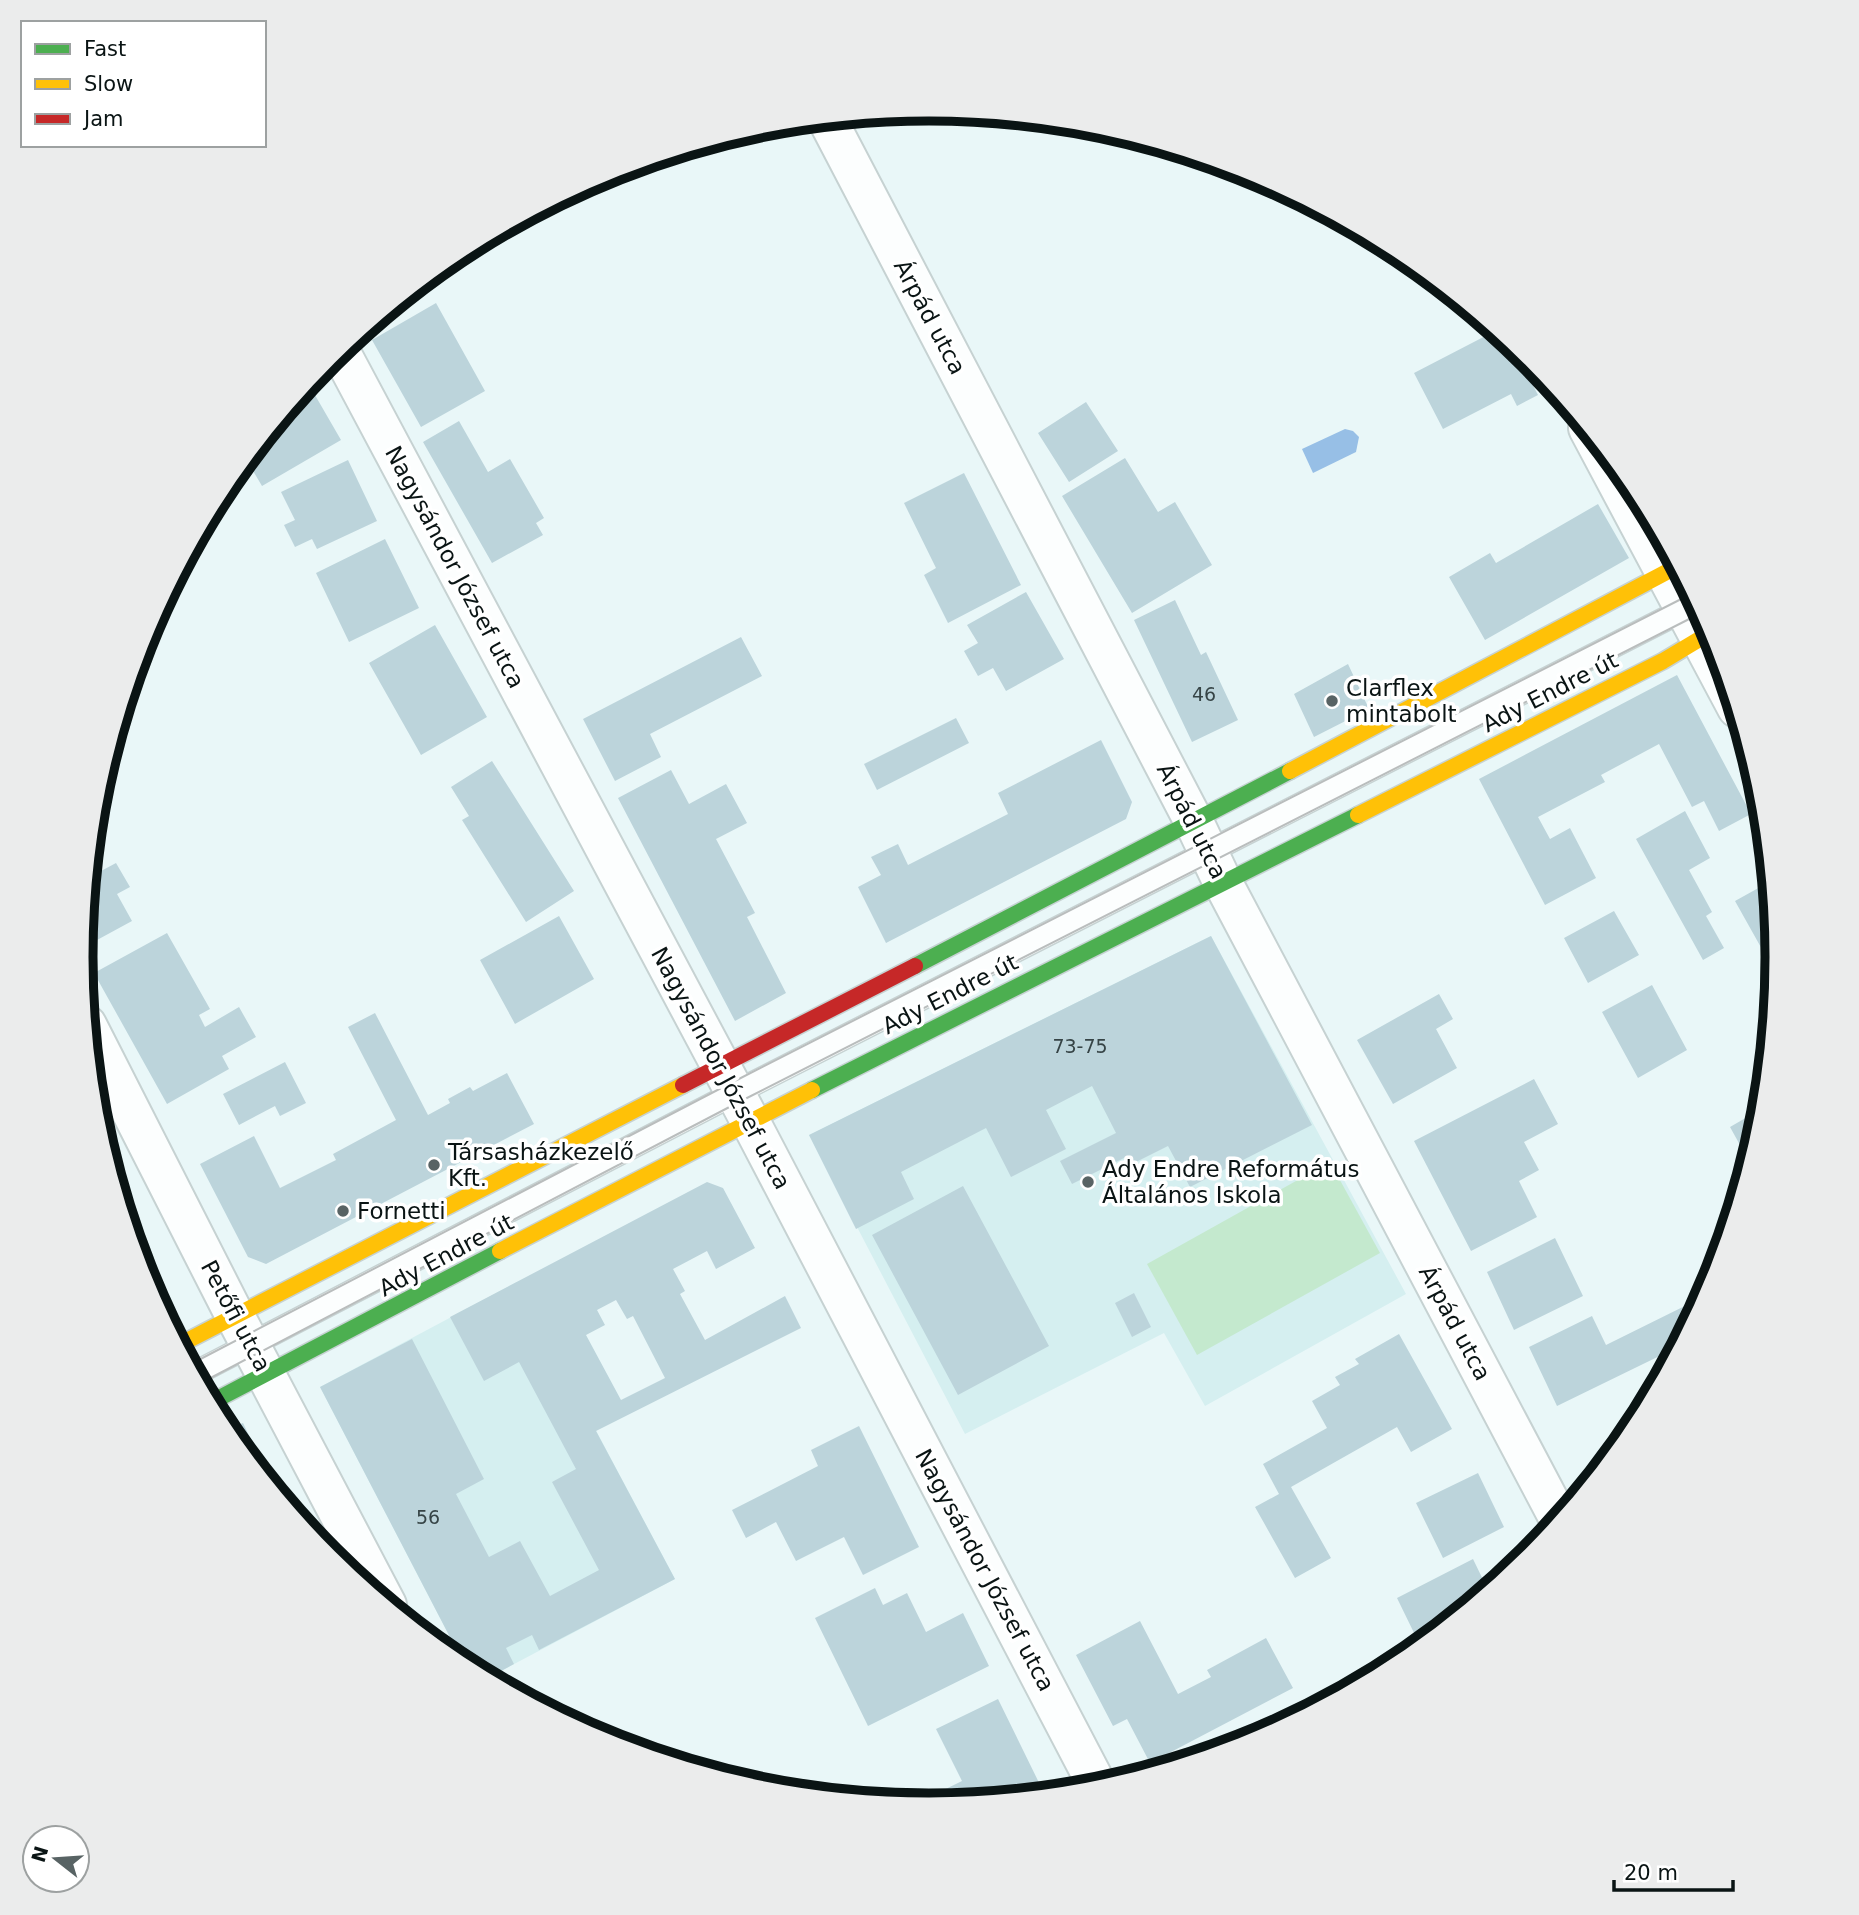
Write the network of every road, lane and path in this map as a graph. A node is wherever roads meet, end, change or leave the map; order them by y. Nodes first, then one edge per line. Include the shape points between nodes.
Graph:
1 (831, 127) edge
2 (345, 360) edge
3 (1639, 515) edge
4 (1668, 565) edge
5 (1671, 570) edge
6 (1628, 595) junction
7 (1695, 620) edge
8 (1696, 622) edge
9 (1697, 623) edge
10 (1208, 852) junction
11 (98, 1047) edge
12 (735, 1093) junction
13 (188, 1345) edge
14 (251, 1345) junction
15 (202, 1370) edge
16 (216, 1393) edge
17 (1556, 1513) edge
18 (377, 1586) edge
19 (1093, 1778) edge

1 - 10 street, Árpád utca
2 - 12 street, Nagysándor József utca
3 - 4 street
5 - 6 street, Ady Endre út
6 - 7 lane
6 - 10 street, Ady Endre út
8 - 10 lane
9 - 10 street, Ady Endre út via 1663,661
10 - 12 lane
10 - 12 street, Ady Endre út
10 - 12 street, Ady Endre út
10 - 17 street, Árpád utca
11 - 14 street, Petőfi utca
12 - 14 lane
12 - 14 street, Ady Endre út
12 - 14 street, Ady Endre út
12 - 19 street, Nagysándor József utca
13 - 14 street, Ady Endre út
14 - 15 lane
14 - 16 street, Ady Endre út
14 - 18 street, Petőfi utca

